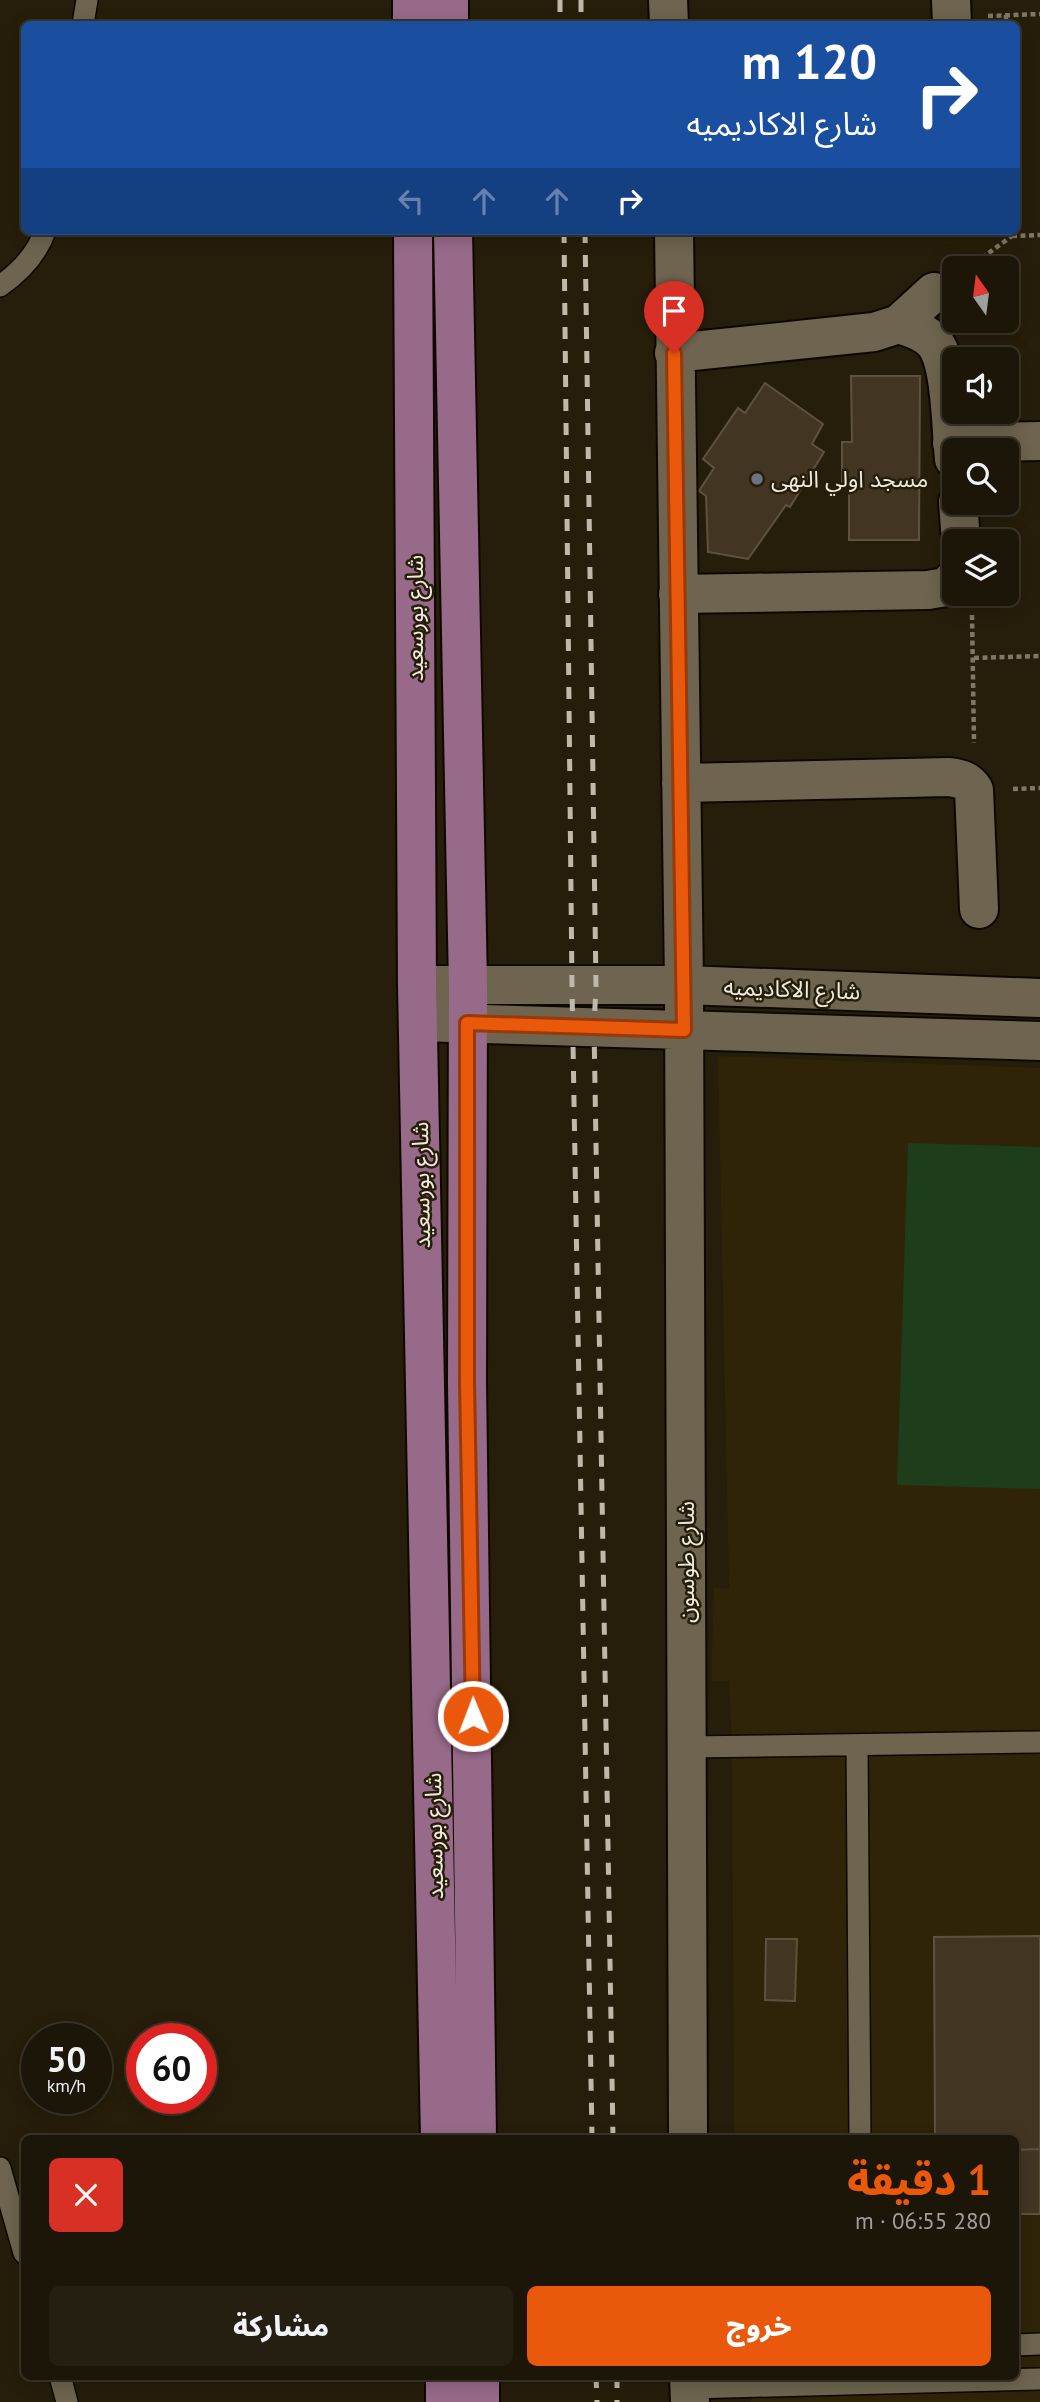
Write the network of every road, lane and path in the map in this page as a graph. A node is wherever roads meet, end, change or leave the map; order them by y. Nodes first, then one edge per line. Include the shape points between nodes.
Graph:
1 (87, 0) edge
2 (412, 0) edge
3 (449, 0) edge
4 (668, 0) edge
5 (952, 14) edge
6 (1040, 14) edge
7 (1006, 15) junction
8 (84, 21) edge
9 (412, 21) edge
10 (449, 21) edge
11 (669, 21) edge
12 (1006, 21) edge
13 (1020, 234) edge
14 (44, 235) edge
15 (413, 235) edge
16 (453, 235) edge
17 (674, 235) edge
18 (1011, 235) edge
19 (1040, 235) edge
20 (984, 256) edge
21 (0, 286) edge
22 (934, 292) dead end
23 (899, 324) junction
24 (674, 353) junction
25 (952, 438) edge
26 (1040, 441) edge
27 (1019, 443) edge
28 (942, 588) edge
29 (678, 594) junction
30 (972, 612) dead end
31 (1040, 656) edge
32 (974, 658) junction
33 (681, 783) junction
34 (974, 790) junction
35 (979, 909) dead end
36 (468, 985) junction
37 (684, 985) junction
38 (1040, 998) edge
39 (417, 1003) junction
40 (467, 1023) junction
41 (684, 1030) junction
42 (1040, 1041) edge
43 (1040, 1742) edge
44 (857, 1745) junction
45 (687, 1747) junction
46 (440, 2135) edge
47 (477, 2135) edge
48 (688, 2135) edge
49 (860, 2135) edge
50 (0, 2168) edge
51 (21, 2242) edge
52 (1040, 2344) edge
53 (1019, 2345) edge
54 (1019, 2379) edge
55 (1040, 2379) edge
56 (61, 2380) edge
57 (445, 2380) edge
58 (480, 2380) edge
59 (862, 2380) edge
60 (690, 2389) edge
61 (67, 2402) edge
62 (445, 2402) edge
63 (480, 2402) edge

1 - 8 lane
2 - 9 main road
3 - 10 main road
4 - 11 street
5 - 7 path
6 - 7 path
7 - 12 path
13 - 19 path
14 - 21 lane via 19,271
15 - 39 main road, شارع بورسعيد
16 - 36 main road, شارع بورسعيد
17 - 24 street, شارع طوسون
18 - 20 path
22 - 23 street
23 - 24 street via 874,332
23 - 25 street via 919,330 935,344 945,362
24 - 29 street, شارع طوسون
26 - 27 street
28 - 29 street
29 - 33 street, شارع طوسون
30 - 32 path
31 - 32 path
32 - 34 path
33 - 34 street via 949,777 969,783
33 - 37 street, شارع طوسون
34 - 35 street
36 - 37 street, شارع الاكاديميه
36 - 39 street, شارع الاكاديميه
36 - 40 main road, شارع بورسعيد
37 - 38 street, شارع الاكاديميه
37 - 41 street, شارع طوسون
39 - 40 street, شارع الاكاديميه
39 - 46 main road, شارع بورسعيد
40 - 41 street, شارع الاكاديميه
40 - 47 main road, شارع بورسعيد
41 - 42 street, شارع الاكاديميه
41 - 45 street, شارع طوسون
43 - 44 lane
44 - 45 lane
44 - 49 lane
45 - 48 street, شارع طوسون
50 - 51 lane
52 - 53 lane
54 - 55 lane
56 - 61 lane
57 - 62 main road
58 - 63 main road
59 - 60 lane

